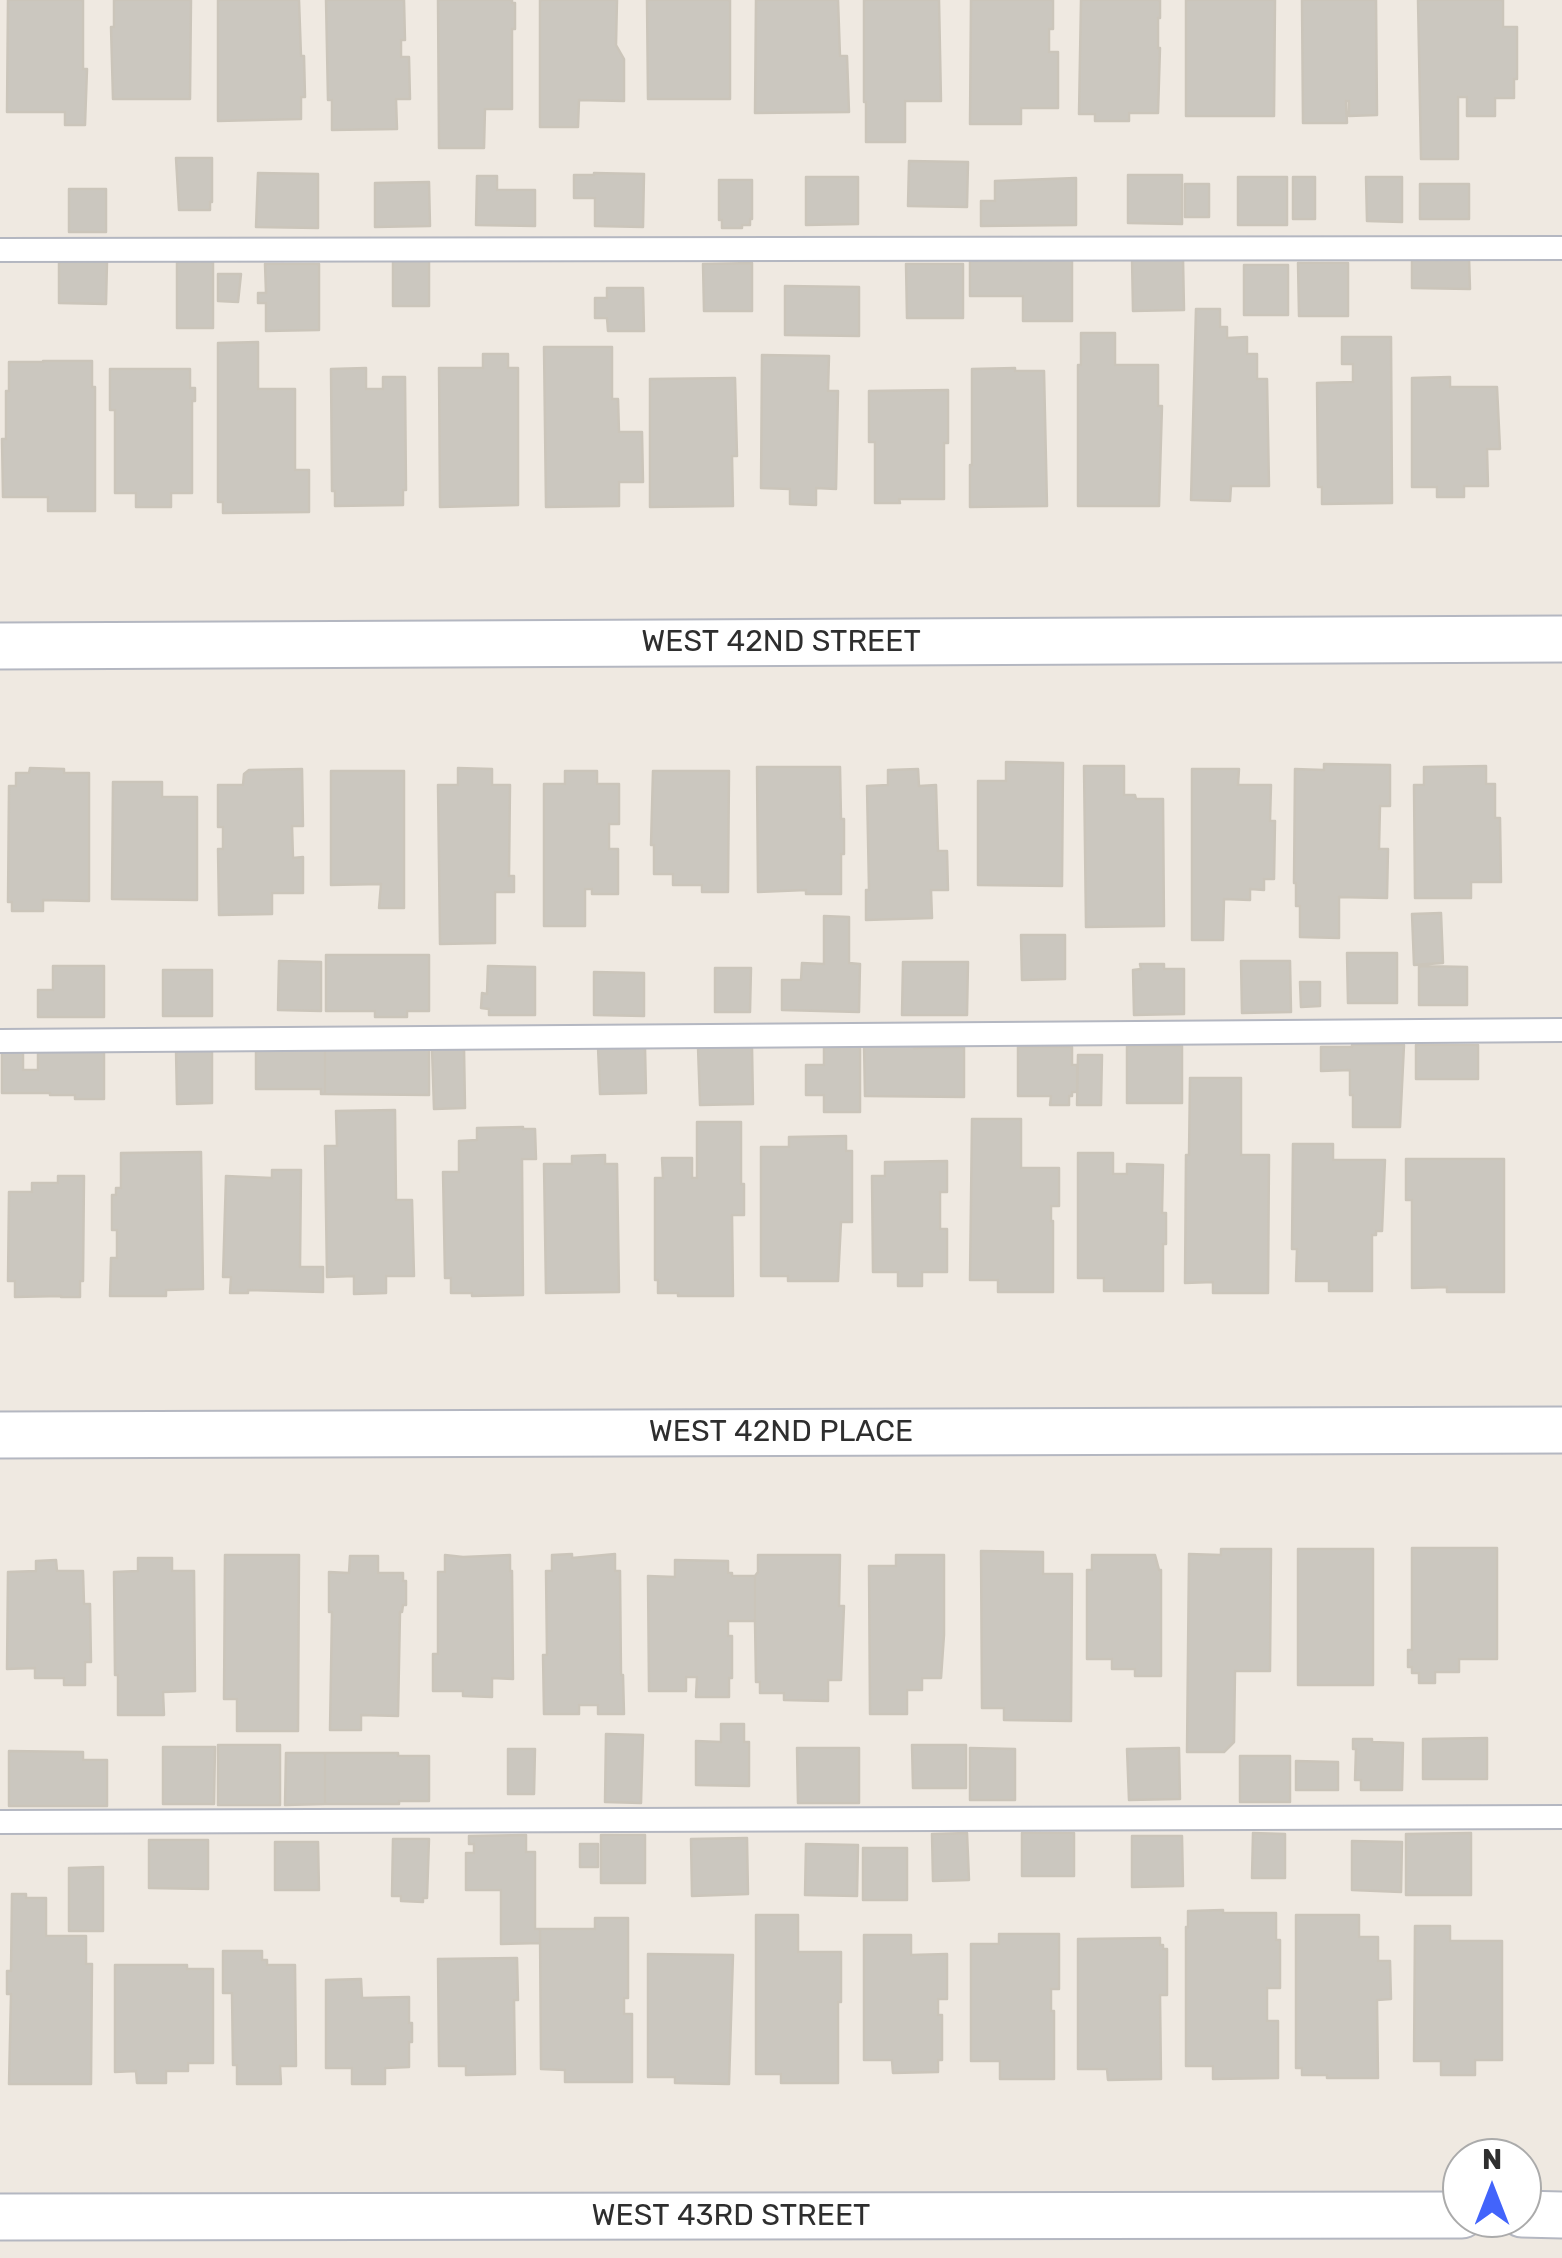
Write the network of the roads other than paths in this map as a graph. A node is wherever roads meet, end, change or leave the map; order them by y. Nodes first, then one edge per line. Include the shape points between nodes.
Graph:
1 (1562, 248) edge
2 (0, 250) edge
3 (1562, 639) edge
4 (0, 646) edge
5 (1562, 1030) edge
6 (0, 1041) edge
7 (1562, 1430) edge
8 (0, 1434) edge
9 (1562, 1817) edge
10 (0, 1822) edge
11 (1442, 2214) edge
12 (0, 2217) edge

1 - 2 lane
3 - 4 street, WEST 42ND STREET
5 - 6 lane
7 - 8 street, WEST 42ND PLACE
9 - 10 lane
11 - 12 street, WEST 43RD STREET

